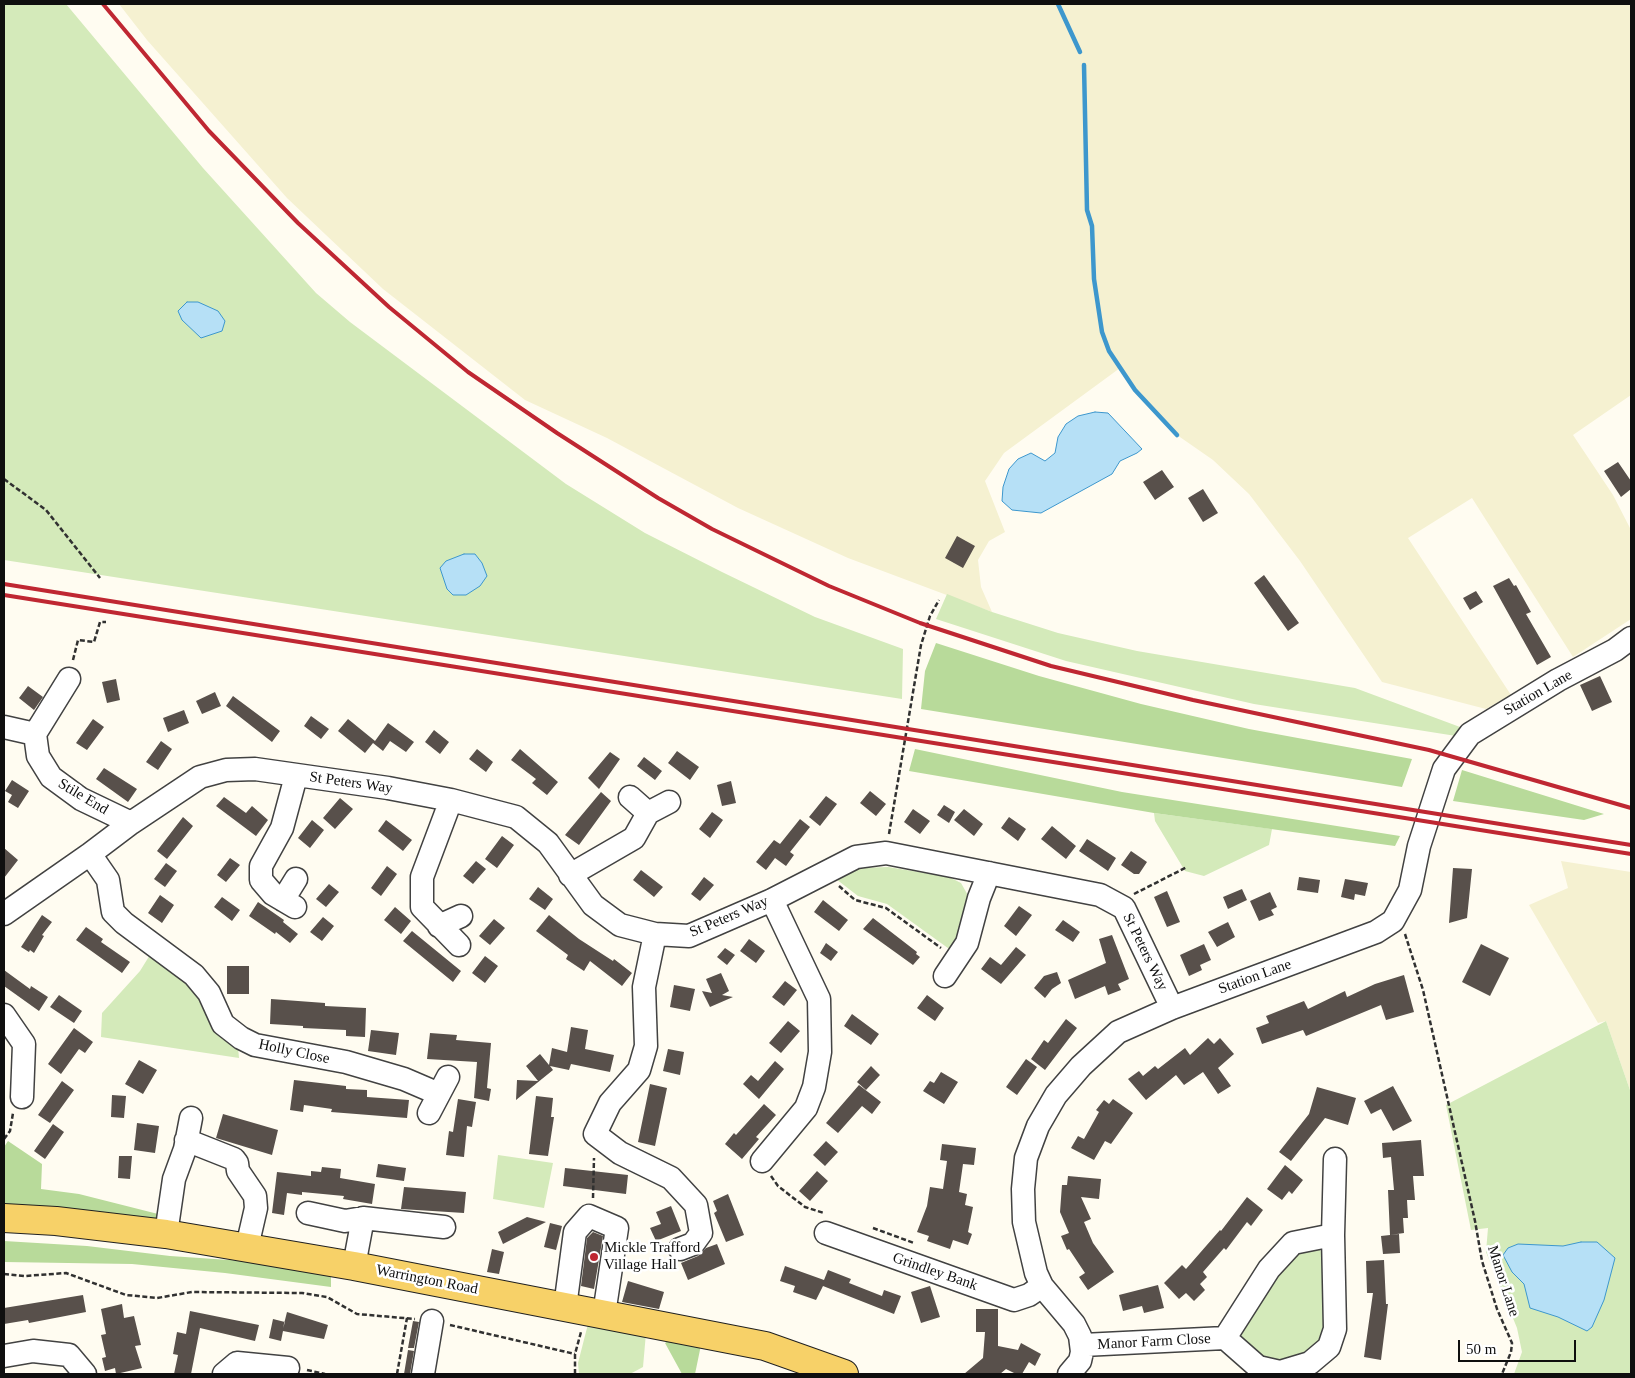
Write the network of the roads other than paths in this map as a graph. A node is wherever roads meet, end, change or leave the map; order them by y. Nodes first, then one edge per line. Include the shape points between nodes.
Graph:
1 (1631, 638) edge
2 (68, 679) road end
3 (4, 727) edge
4 (35, 734) junction
5 (296, 776) junction
6 (630, 797) dead end
7 (451, 800) junction
8 (669, 802) dead end
9 (648, 813) junction
10 (131, 823) junction
11 (90, 854) junction
12 (989, 873) junction
13 (570, 875) junction
14 (296, 879) dead end
15 (772, 900) junction
16 (4, 914) edge
17 (460, 916) dead end
18 (439, 926) junction
19 (655, 934) junction
20 (459, 944) dead end
21 (951, 968) road end
22 (1172, 1008) junction
23 (4, 1015) edge
24 (438, 1095) dead end
25 (22, 1097) road end
26 (191, 1118) dead end
27 (186, 1140) junction
28 (1335, 1160) dead end
29 (762, 1161) road end
30 (308, 1213) dead end
31 (4, 1218) edge
32 (363, 1218) junction
33 (829, 1225) road end
34 (444, 1226) dead end
35 (166, 1234) junction
36 (1333, 1235) junction
37 (247, 1247) junction
38 (680, 1249) dead end
39 (354, 1266) junction
40 (1042, 1286) junction
41 (586, 1311) junction
42 (432, 1321) road end
43 (1225, 1338) junction
44 (1083, 1345) junction
45 (4, 1356) edge
46 (288, 1368) dead end
47 (84, 1374) edge
48 (224, 1374) edge
49 (423, 1374) edge
50 (844, 1374) edge
51 (1069, 1374) edge

1 - 22 street, Station Lane via 1470,734 1444,769 1419,846 1410,890 1393,921 1376,932
2 - 4 street
3 - 4 street
4 - 10 street, Stile End via 38,756 51,777 81,799
5 - 7 street, St Peters Way
5 - 10 street, St Peters Way via 255,769 226,770 200,777
5 - 14 street via 282,828 261,866 261,880 273,894 289,904
6 - 9 street
7 - 13 street, St Peters Way via 516,817 548,843
7 - 18 street via 422,878 422,907
8 - 9 street
9 - 13 street via 634,838
10 - 11 street, St Peters Way
11 - 16 street, St Peters Way
11 - 24 street, Holly Close via 108,880 113,912 194,975 209,993 223,1024 241,1038 256,1045 371,1069 404,1079
12 - 15 street, St Peters Way via 886,853 856,857
12 - 21 street via 967,943
12 - 22 street, St Peters Way via 1100,895 1117,902 1128,915
13 - 19 street, St Peters Way via 593,905 620,925
15 - 19 street, St Peters Way via 689,936
15 - 29 street via 819,999 820,1052 814,1087 806,1108
17 - 18 street
18 - 20 street
19 - 38 street via 644,987 646,1046 639,1070 610,1103 595,1134 620,1153 671,1178 696,1205 701,1233 693,1244
22 - 40 street, Station Lane via 1118,1032 1062,1088 1038,1126 1026,1158 1023,1189 1024,1222
23 - 25 street via 24,1044
26 - 27 street
27 - 35 street via 174,1178
27 - 37 street via 237,1163 238,1171 255,1196 256,1208
28 - 36 street, Manor Farm Close
30 - 32 street via 345,1221
31 - 35 main road, Warrington Road
32 - 34 street
32 - 39 street
33 - 40 street, Grindley Bank via 1014,1300
35 - 37 main road, Warrington Road
36 - 43 street, Manor Farm Close via 1293,1243 1270,1270
36 - 43 street, Manor Farm Close via 1335,1330 1329,1347 1310,1364 1280,1372 1258,1367
37 - 39 main road, Warrington Road
39 - 41 main road, Warrington Road
40 - 44 street, Station Lane via 1074,1324
41 - 41 street via 617,1228 589,1216 575,1232
41 - 50 main road, Warrington Road via 765,1346
42 - 49 street
43 - 44 street, Manor Farm Close
44 - 51 street via 1080,1361
45 - 47 street via 33,1351 69,1355
46 - 48 street via 237,1363

